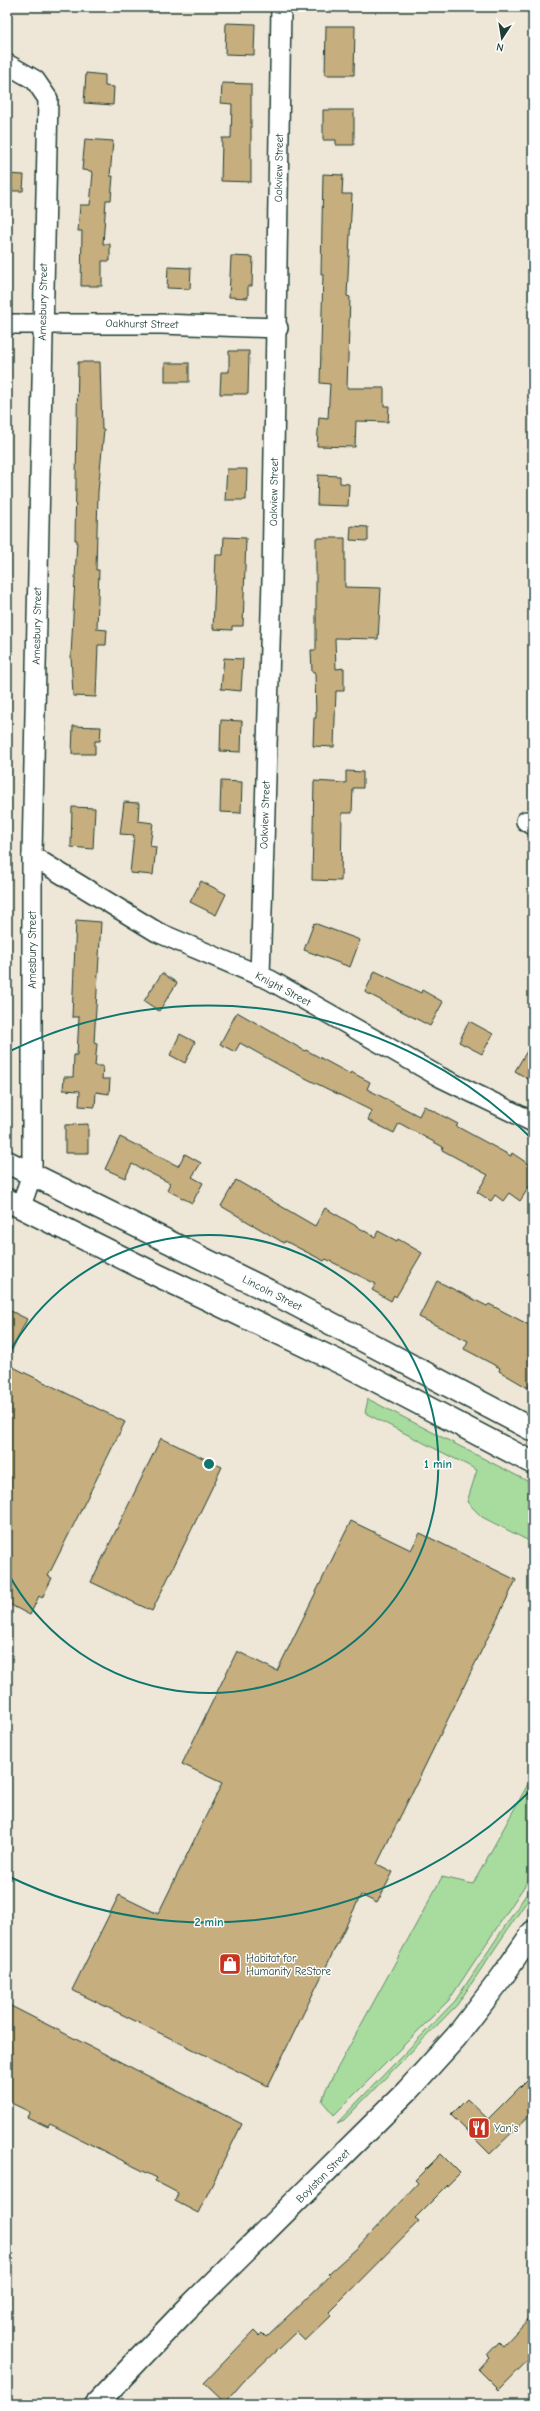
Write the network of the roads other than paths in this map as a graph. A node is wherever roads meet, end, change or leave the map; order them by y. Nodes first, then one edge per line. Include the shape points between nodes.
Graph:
1 (281, 7) edge
2 (7, 64) edge
3 (7, 324) edge
4 (43, 324) junction
5 (278, 328) junction
6 (32, 856) junction
7 (260, 976) junction
8 (533, 1122) edge
9 (7, 1162) edge
10 (32, 1174) junction
11 (14, 1203) edge
12 (281, 1297) junction
13 (267, 1327) junction
14 (366, 1341) junction
15 (352, 1368) junction
16 (533, 1430) edge
17 (533, 1463) edge
18 (533, 1932) edge
19 (96, 2404) edge

1 - 5 street, Oakview Street
2 - 4 street, Amesbury Street via 35,80 48,99
3 - 4 street, Oakhurst Street
4 - 5 street, Oakhurst Street via 161,324
4 - 6 street, Amesbury Street
5 - 7 street, Oakview Street
6 - 7 street, Knight Street via 157,932
6 - 10 street, Amesbury Street
7 - 8 street, Knight Street via 440,1077
9 - 10 main road, Lincoln Street
10 - 11 street, Amesbury Street
10 - 12 main road, Lincoln Street
11 - 13 main road
12 - 13 main road
12 - 14 main road, Lincoln Street
13 - 15 main road
14 - 15 main road
14 - 16 main road, Lincoln Street
15 - 17 main road
18 - 19 main road, Boylston Street via 456,2037 407,2091 184,2312

